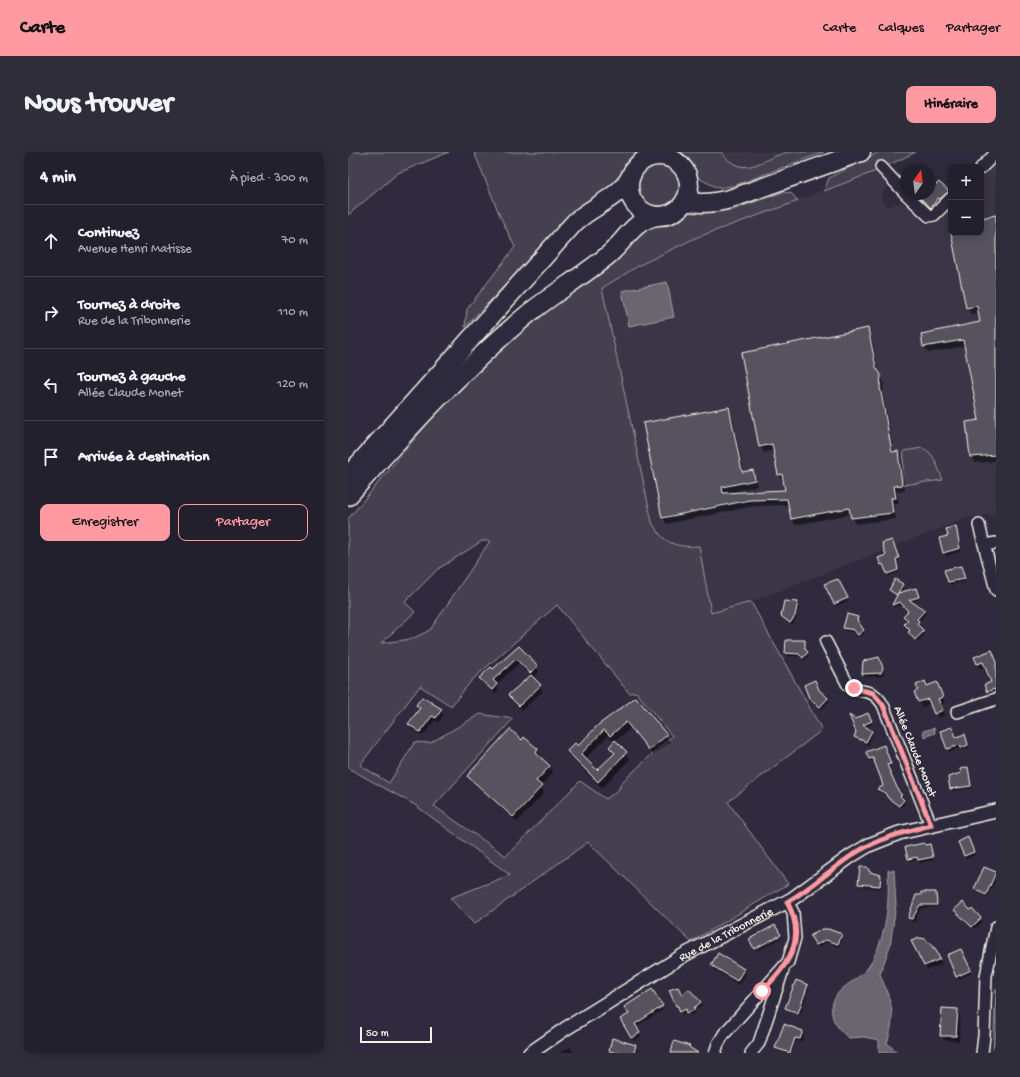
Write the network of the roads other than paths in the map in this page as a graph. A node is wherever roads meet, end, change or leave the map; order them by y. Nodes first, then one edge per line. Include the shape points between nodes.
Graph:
1 (861, 152) edge
2 (996, 153) edge
3 (654, 155) edge
4 (984, 165) edge
5 (881, 167) dead end
6 (631, 176) junction
7 (900, 188) edge
8 (912, 200) edge
9 (949, 200) edge
10 (685, 201) junction
11 (657, 216) junction
12 (348, 476) edge
13 (348, 496) edge
14 (979, 525) dead end
15 (990, 544) edge
16 (996, 590) edge
17 (826, 642) dead end
18 (996, 699) edge
19 (957, 712) dead end
20 (996, 811) edge
21 (931, 825) junction
22 (787, 902) junction
23 (996, 927) edge
24 (784, 967) junction
25 (530, 1053) edge
26 (716, 1053) edge
27 (751, 1053) edge
28 (982, 1053) edge

1 - 10 highway via 730,199 711,203
2 - 4 street
3 - 6 highway via 636,167
3 - 10 highway via 676,161 686,172 689,187
5 - 7 street
6 - 11 highway via 630,191 636,204 647,213
6 - 12 highway via 618,193 592,208 575,222
8 - 9 street via 928,216 934,215
10 - 11 highway via 679,209
11 - 13 highway via 640,221 607,256 540,305 496,342 401,437
14 - 15 street
15 - 16 street
17 - 21 street, Allée Claude Monet via 848,685 873,693 883,705
18 - 19 street
20 - 21 street, Rue de la Tribonnerie
21 - 22 street, Rue de la Tribonnerie via 890,836 869,845
22 - 24 street via 793,912 795,938
22 - 25 street, Rue de la Tribonnerie via 684,955
23 - 28 street via 986,976
24 - 26 street via 724,1034
24 - 27 street via 758,1043

